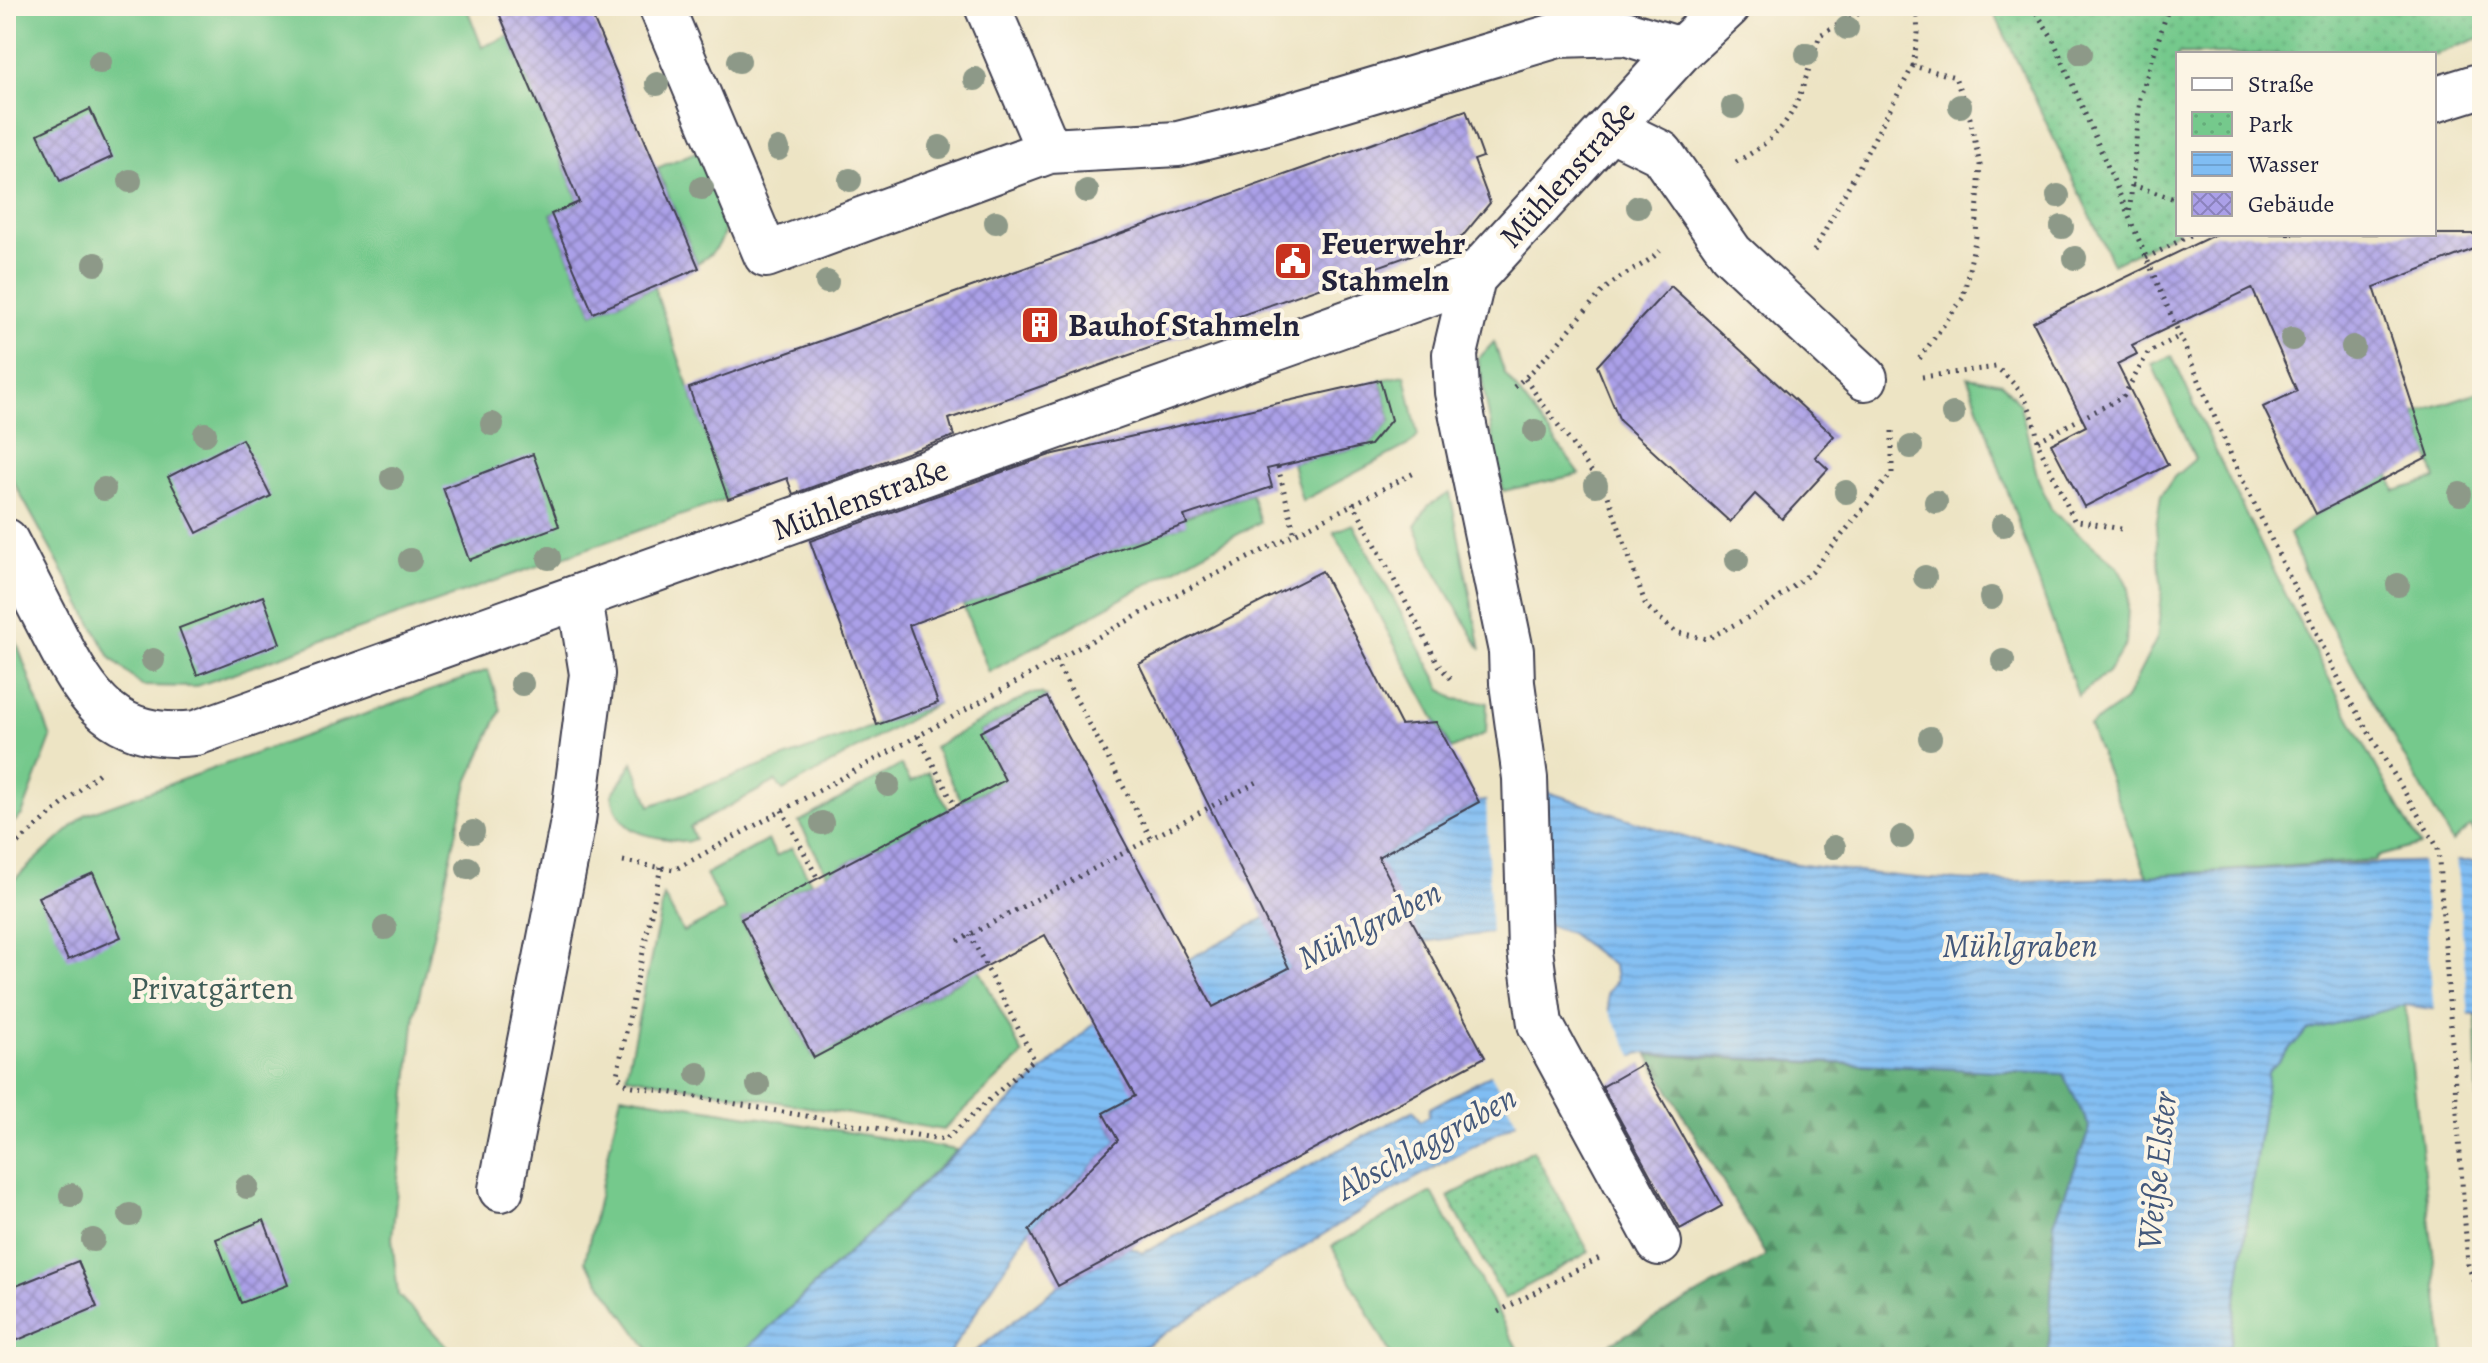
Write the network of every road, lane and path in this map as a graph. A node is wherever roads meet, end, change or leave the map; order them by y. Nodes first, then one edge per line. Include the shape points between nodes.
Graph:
1 (661, 6) edge
2 (987, 6) edge
3 (1728, 6) edge
4 (1916, 6) edge
5 (2032, 6) edge
6 (2169, 6) edge
7 (1681, 50) junction
8 (1913, 66) junction
9 (2482, 85) edge
10 (2436, 99) edge
11 (1610, 128) junction
12 (1049, 151) junction
13 (2132, 185) junction
14 (2176, 199) edge
15 (2129, 217) junction
16 (2189, 236) edge
17 (2146, 258) junction
18 (1473, 278) junction
19 (1776, 294) junction
20 (2180, 336) junction
21 (1911, 371) dead end
22 (1865, 378) dead end
23 (1525, 379) dead end
24 (1917, 379) dead end
25 (1890, 415) dead end
26 (2038, 441) junction
27 (1469, 446) junction
28 (1278, 467) dead end
29 (1353, 502) junction
30 (2121, 529) dead end
31 (1294, 531) junction
32 (6, 541) edge
33 (580, 599) junction
34 (1055, 660) junction
35 (1458, 687) dead end
36 (120, 722) junction
37 (918, 736) junction
38 (1259, 781) dead end
39 (955, 806) dead end
40 (782, 810) junction
41 (1151, 838) junction
42 (567, 852) junction
43 (6, 853) edge
44 (661, 867) junction
45 (818, 879) dead end
46 (970, 935) junction
47 (958, 941) dead end
48 (501, 1189) dead end
49 (1596, 1242) dead end
50 (1659, 1243) dead end
51 (2482, 1302) edge
52 (1498, 1312) dead end

1 - 12 street via 766,255
2 - 12 street
3 - 7 street, Mühlenstraße
4 - 8 path
5 - 15 path via 2052,37
6 - 13 path via 2140,98
7 - 11 street, Mühlenstraße
7 - 12 street via 1625,33 1558,35 1178,144
8 - 19 path via 1805,267
8 - 21 path via 1955,77 1980,165 1976,236 1963,298
9 - 10 street
11 - 18 street, Mühlenstraße
11 - 19 street via 1661,153 1731,253
13 - 14 path
13 - 15 path
15 - 17 path
16 - 17 path
17 - 20 path
18 - 27 street via 1455,363
18 - 33 street, Mühlenstraße
19 - 22 street
20 - 26 path via 2148,353 2123,397
20 - 51 path via 2234,462 2347,696 2438,848 2468,1265
23 - 25 path via 1607,493 1646,606 1675,632 1707,639 1764,609 1812,572 1853,524 1892,473
24 - 26 path via 1996,367 2032,408
26 - 30 path via 2074,520
27 - 29 path
27 - 50 street via 1511,651 1525,778 1530,950 1540,1024
28 - 31 path
29 - 31 path
29 - 35 path via 1440,667
31 - 34 path
32 - 36 street via 74,674 95,705
33 - 36 street, Mühlenstraße via 196,733 169,736
33 - 42 street via 592,674
34 - 37 path
34 - 41 path
36 - 43 path via 99,773
37 - 39 path
37 - 40 path
38 - 41 path
40 - 44 path via 674,870
40 - 45 path
41 - 46 path
42 - 44 path
42 - 48 street
44 - 46 path via 617,1075 627,1085 945,1140 1034,1059
46 - 47 path
49 - 52 path via 1603,1255

